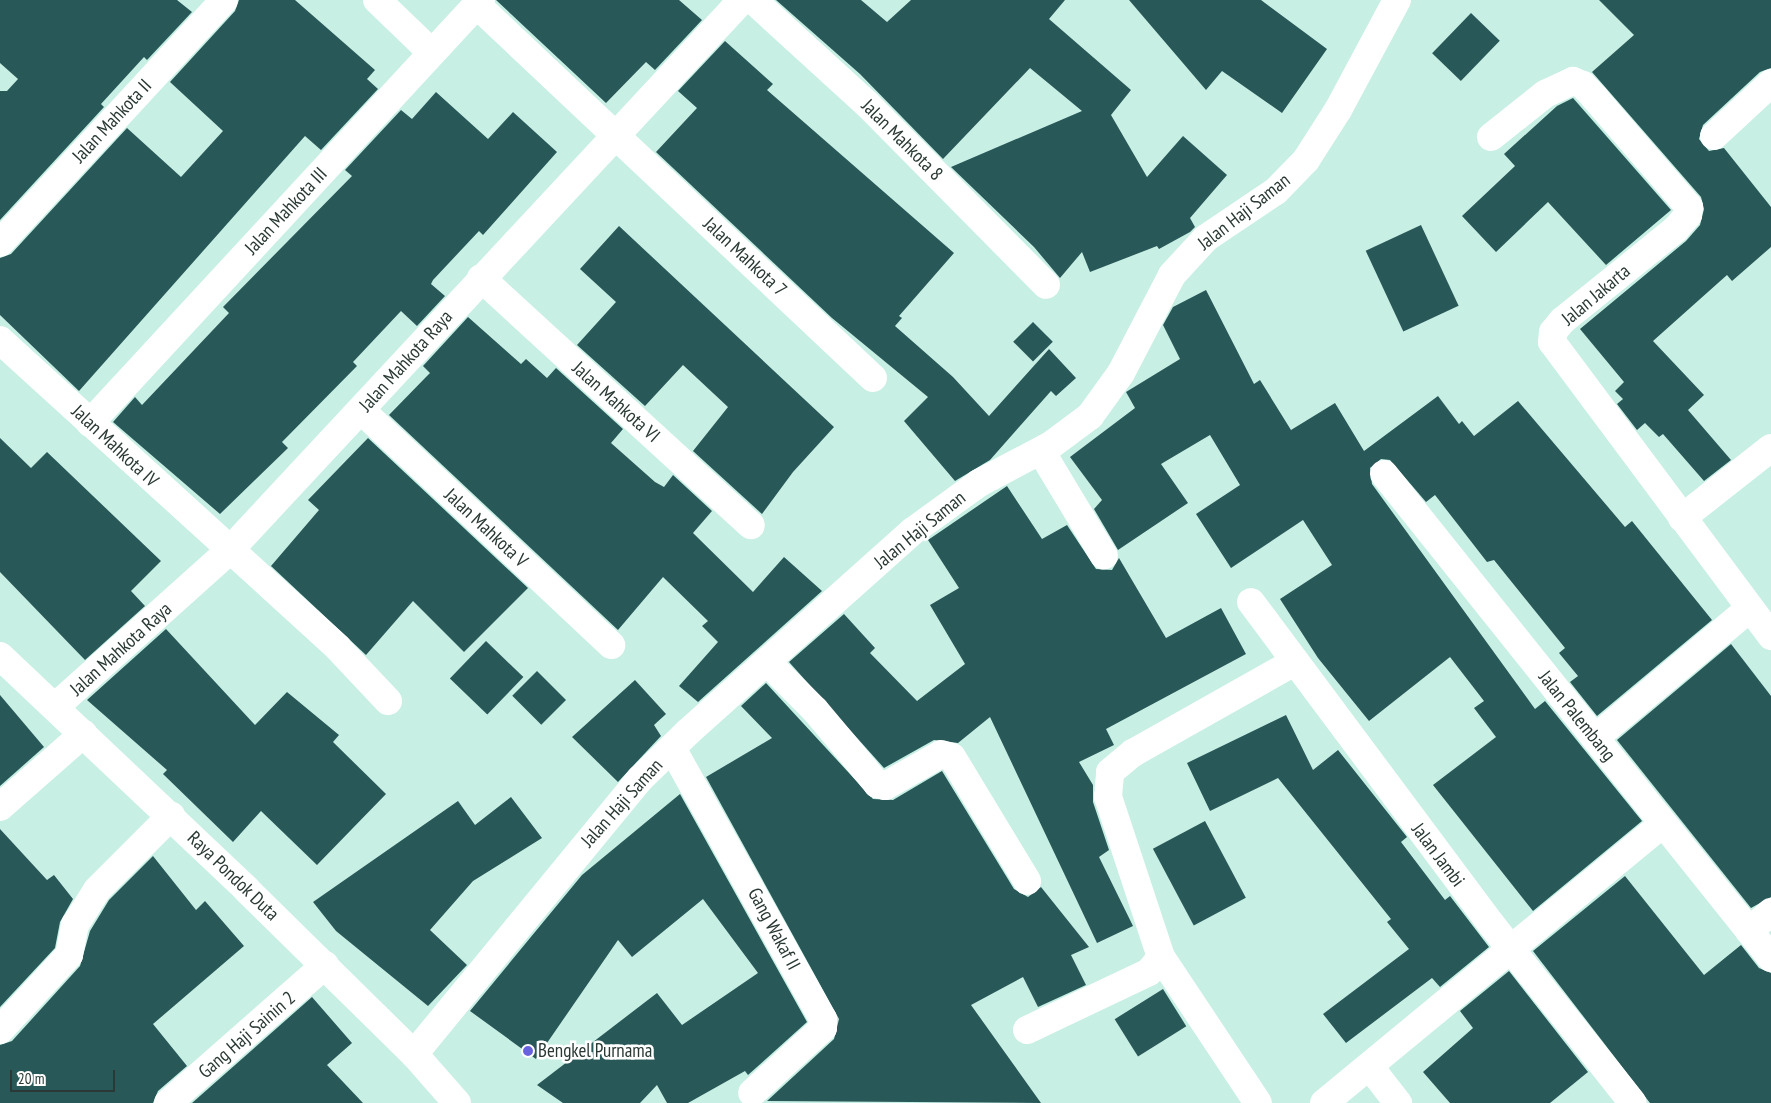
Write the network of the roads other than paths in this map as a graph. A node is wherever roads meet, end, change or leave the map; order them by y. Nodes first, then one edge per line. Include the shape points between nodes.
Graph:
1 (224, 0) edge
2 (377, 0) edge
3 (742, 0) edge
4 (753, 0) edge
5 (1397, 0) edge
6 (479, 2) edge
7 (432, 53) junction
8 (1771, 83) edge
9 (617, 136) junction
10 (1492, 136) dead end
11 (1714, 136) dead end
12 (0, 242) edge
13 (481, 278) junction
14 (1046, 285) dead end
15 (0, 340) edge
16 (873, 378) dead end
17 (362, 410) junction
18 (90, 423) junction
19 (1771, 448) edge
20 (1041, 451) junction
21 (1384, 474) dead end
22 (1682, 518) junction
23 (751, 525) dead end
24 (229, 551) junction
25 (1104, 556) dead end
26 (1251, 602) dead end
27 (1750, 608) junction
28 (1771, 636) edge
29 (611, 645) dead end
30 (0, 656) edge
31 (767, 662) junction
32 (1293, 662) junction
33 (388, 701) dead end
34 (55, 707) junction
35 (83, 734) junction
36 (1595, 738) junction
37 (672, 748) junction
38 (0, 807) edge
39 (171, 816) junction
40 (1663, 824) junction
41 (1027, 881) dead end
42 (1771, 912) edge
43 (1749, 931) junction
44 (1512, 950) junction
45 (1161, 957) junction
46 (1771, 958) edge
47 (324, 965) junction
48 (0, 1030) edge
49 (1027, 1030) dead end
50 (414, 1054) junction
51 (1370, 1067) junction
52 (752, 1094) dead end
53 (168, 1103) edge
54 (457, 1103) edge
55 (1258, 1103) edge
56 (1324, 1103) edge
57 (1398, 1103) edge
58 (1632, 1103) edge

1 - 12 street, Jalan Mahkota II
2 - 7 street
3 - 9 street, Jalan Mahkota Raya
4 - 14 street, Jalan Mahkota 8 via 868,105
5 - 20 street, Jalan Haji Saman via 1338,110 1306,160 1276,191 1206,238 1189,255 1172,275 1122,373 1103,400 1072,431
6 - 7 street, Jalan Mahkota III
6 - 9 street, Jalan Mahkota 7
7 - 18 street, Jalan Mahkota III
8 - 11 street
9 - 13 street, Jalan Mahkota Raya
9 - 16 street, Jalan Mahkota 7
10 - 22 street, Jalan Jakarta via 1545,94 1572,81 1589,91 1689,207 1688,215 1676,229 1562,321 1553,332 1552,342
13 - 17 street, Jalan Mahkota Raya
13 - 23 street, Jalan Mahkota VI
15 - 18 street, Jalan Mahkota IV
17 - 24 street, Jalan Mahkota Raya
17 - 29 street, Jalan Mahkota V
18 - 24 street, Jalan Mahkota IV
19 - 22 street
20 - 25 street
20 - 31 street, Jalan Haji Saman via 979,483 913,531
21 - 36 street, Jalan Palembang
22 - 27 street, Jalan Jakarta
24 - 33 street, Jalan Mahkota IV via 338,648
24 - 34 street, Jalan Mahkota Raya
26 - 32 street, Jalan Jambi
27 - 28 street, Jalan Jakarta
27 - 36 street
30 - 34 street, Raya Pondok Duta
31 - 37 street, Jalan Haji Saman
31 - 41 street via 815,710 877,784 885,786 941,754 952,757
32 - 44 street, Jalan Jambi
32 - 45 street via 1133,752 1110,772 1108,797
34 - 35 street, Raya Pondok Duta
35 - 38 street
35 - 39 street, Raya Pondok Duta
36 - 40 street, Jalan Palembang
37 - 50 street, Jalan Haji Saman via 640,779
37 - 52 street, Gang Wakaf II via 823,1019 823,1028
39 - 47 street, Raya Pondok Duta
39 - 48 street via 97,890 75,925 69,955
40 - 43 street, Jalan Palembang
40 - 44 street
42 - 43 street
43 - 46 street, Jalan Palembang
44 - 51 street
44 - 58 street, Jalan Jambi
45 - 49 street via 1149,972
45 - 55 street
47 - 50 street, Raya Pondok Duta
47 - 53 street, Gang Haji Sainin 2
50 - 54 street, Raya Pondok Duta
51 - 56 street
51 - 57 street

